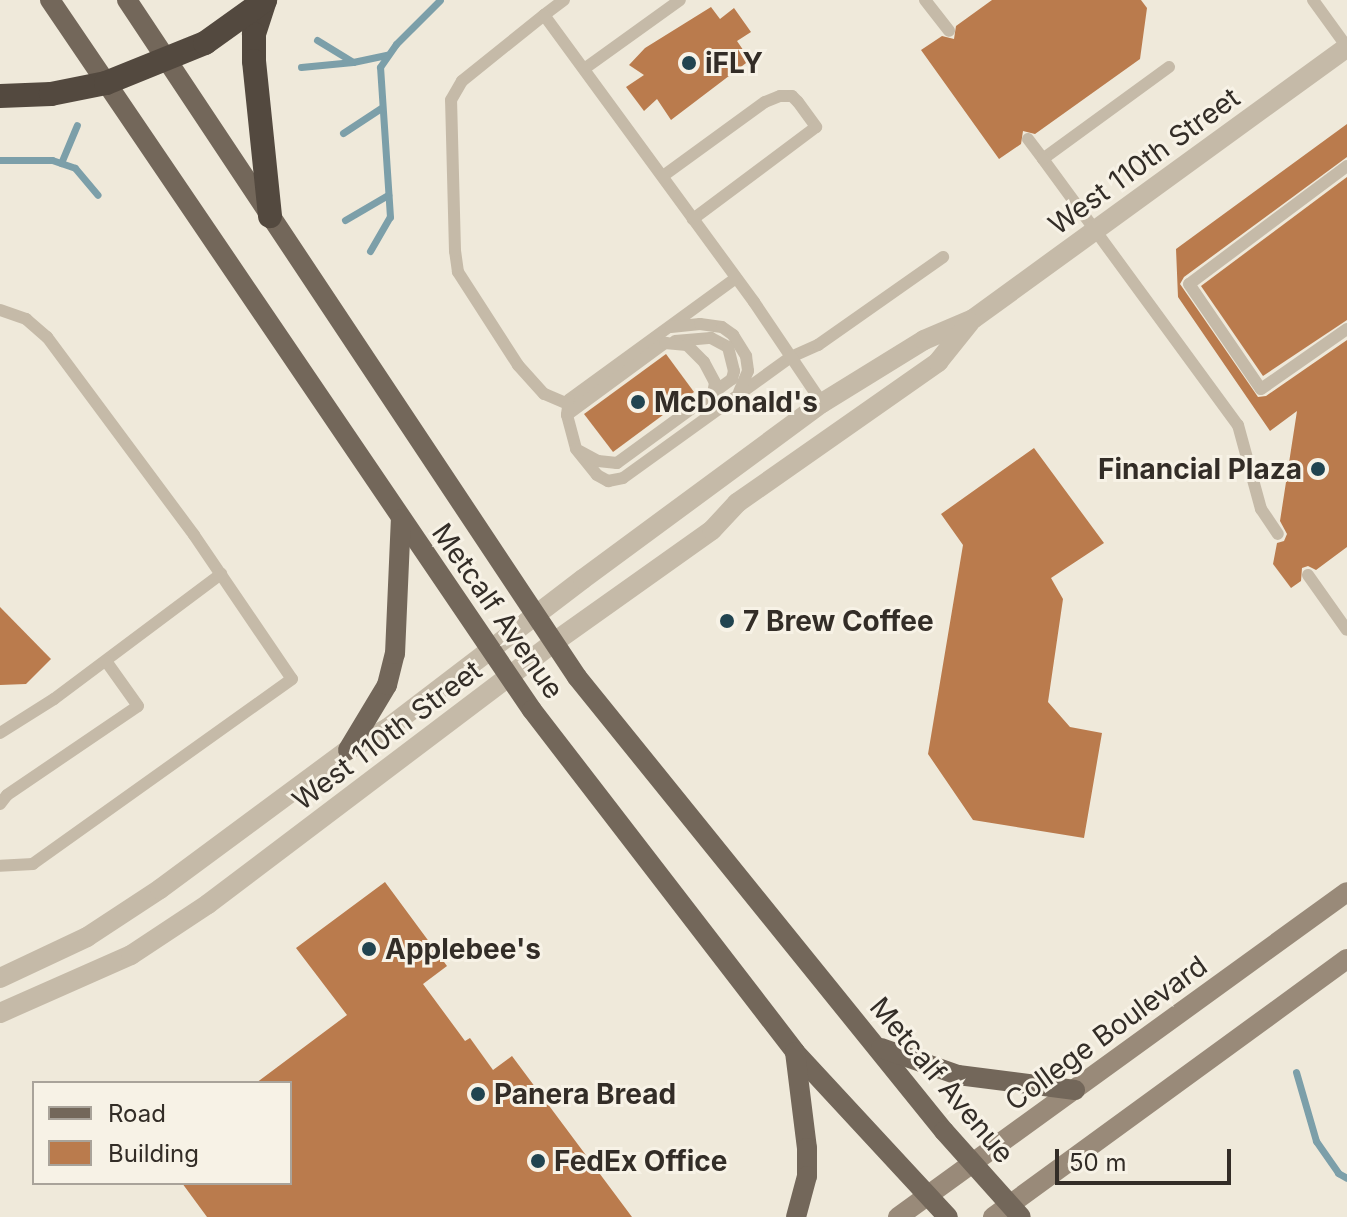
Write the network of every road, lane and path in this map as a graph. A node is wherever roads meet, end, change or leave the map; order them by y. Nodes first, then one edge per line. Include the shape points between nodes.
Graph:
1 (50, 0) edge
2 (127, 0) edge
3 (265, 0) edge
4 (564, 0) edge
5 (680, 0) edge
6 (925, 0) edge
7 (1313, 0) edge
8 (544, 15) junction
9 (949, 31) dead end
10 (1347, 47) edge
11 (167, 61) junction
12 (1169, 67) dead end
13 (584, 69) junction
14 (106, 83) junction
15 (0, 96) edge
16 (1028, 139) dead end
17 (1043, 159) junction
18 (1347, 166) edge
19 (663, 176) junction
20 (270, 216) junction
21 (693, 219) junction
22 (1094, 231) junction
23 (943, 257) dead end
24 (736, 278) junction
25 (0, 310) edge
26 (973, 319) junction
27 (665, 329) junction
28 (1347, 329) edge
29 (673, 342) junction
30 (791, 357) junction
31 (713, 393) junction
32 (734, 398) junction
33 (822, 403) junction
34 (568, 410) junction
35 (576, 449) junction
36 (401, 519) junction
37 (1278, 534) dead end
38 (221, 574) junction
39 (1308, 575) dead end
40 (534, 616) junction
41 (1347, 630) edge
42 (553, 643) junction
43 (491, 651) junction
44 (106, 661) junction
45 (510, 677) junction
46 (0, 733) edge
47 (348, 750) junction
48 (0, 804) edge
49 (0, 866) edge
50 (1347, 892) edge
51 (1347, 959) edge
52 (0, 978) edge
53 (0, 1013) edge
54 (881, 1048) junction
55 (795, 1052) junction
56 (1075, 1090) junction
57 (974, 1164) junction
58 (928, 1195) junction
59 (1008, 1213) edge
60 (796, 1217) edge
61 (898, 1217) edge
62 (948, 1217) edge

1 - 14 main road, Metcalf Avenue
2 - 11 main road, Metcalf Avenue
3 - 11 highway via 205,43
3 - 20 highway via 254,34 254,61
4 - 8 lane
5 - 13 lane
6 - 9 lane
7 - 10 lane
8 - 13 lane
8 - 34 lane via 462,81 451,100 455,251 458,272 518,365 544,394
10 - 22 street, West 110th Street
11 - 14 highway
11 - 20 main road, Metcalf Avenue
12 - 17 lane
13 - 19 lane
14 - 15 highway via 51,94
14 - 36 main road, Metcalf Avenue
16 - 17 lane
17 - 22 lane
18 - 28 lane via 1189,284 1261,389
19 - 21 lane
19 - 21 lane via 780,96 792,96 816,127
20 - 40 main road, Metcalf Avenue
21 - 24 lane
22 - 26 street, West 110th Street
22 - 37 lane via 1238,425 1261,509
23 - 30 lane via 818,345
24 - 27 lane
24 - 30 lane
25 - 38 lane via 26,319 47,337
26 - 33 street, West 110th Street via 924,340
26 - 42 street, West 110th Street via 938,362 737,503 712,530
27 - 32 lane via 700,324 722,327 733,335 748,371
27 - 34 lane via 579,389
29 - 31 lane via 687,345 704,362 715,383
29 - 31 lane via 711,338 728,347 732,379
29 - 34 lane via 660,345
30 - 32 lane
30 - 33 lane
31 - 35 lane via 617,463 598,461
32 - 35 lane via 623,478 608,481 597,475
33 - 40 street, West 110th Street
34 - 35 lane
36 - 43 main road, Metcalf Avenue
36 - 47 main road via 395,654 387,685
38 - 44 lane
38 - 49 lane via 292,679 33,864
39 - 41 lane
40 - 42 main road, Metcalf Avenue
40 - 43 street, West 110th Street
42 - 45 street, West 110th Street
42 - 54 main road, Metcalf Avenue
43 - 45 main road, Metcalf Avenue
43 - 47 street, West 110th Street via 388,728
44 - 46 lane
44 - 48 lane via 138,706
45 - 53 street, West 110th Street via 208,904 131,955
45 - 55 main road, Metcalf Avenue
47 - 52 street, West 110th Street via 87,937
50 - 56 main road, College Boulevard
51 - 59 main road
54 - 56 main road via 958,1075
54 - 57 main road, Metcalf Avenue
55 - 58 main road, Metcalf Avenue
55 - 60 main road via 807,1148 807,1176
56 - 57 main road, College Boulevard
57 - 58 main road, College Boulevard
57 - 59 main road, Metcalf Avenue
58 - 61 main road, College Boulevard
58 - 62 main road, Metcalf Avenue

